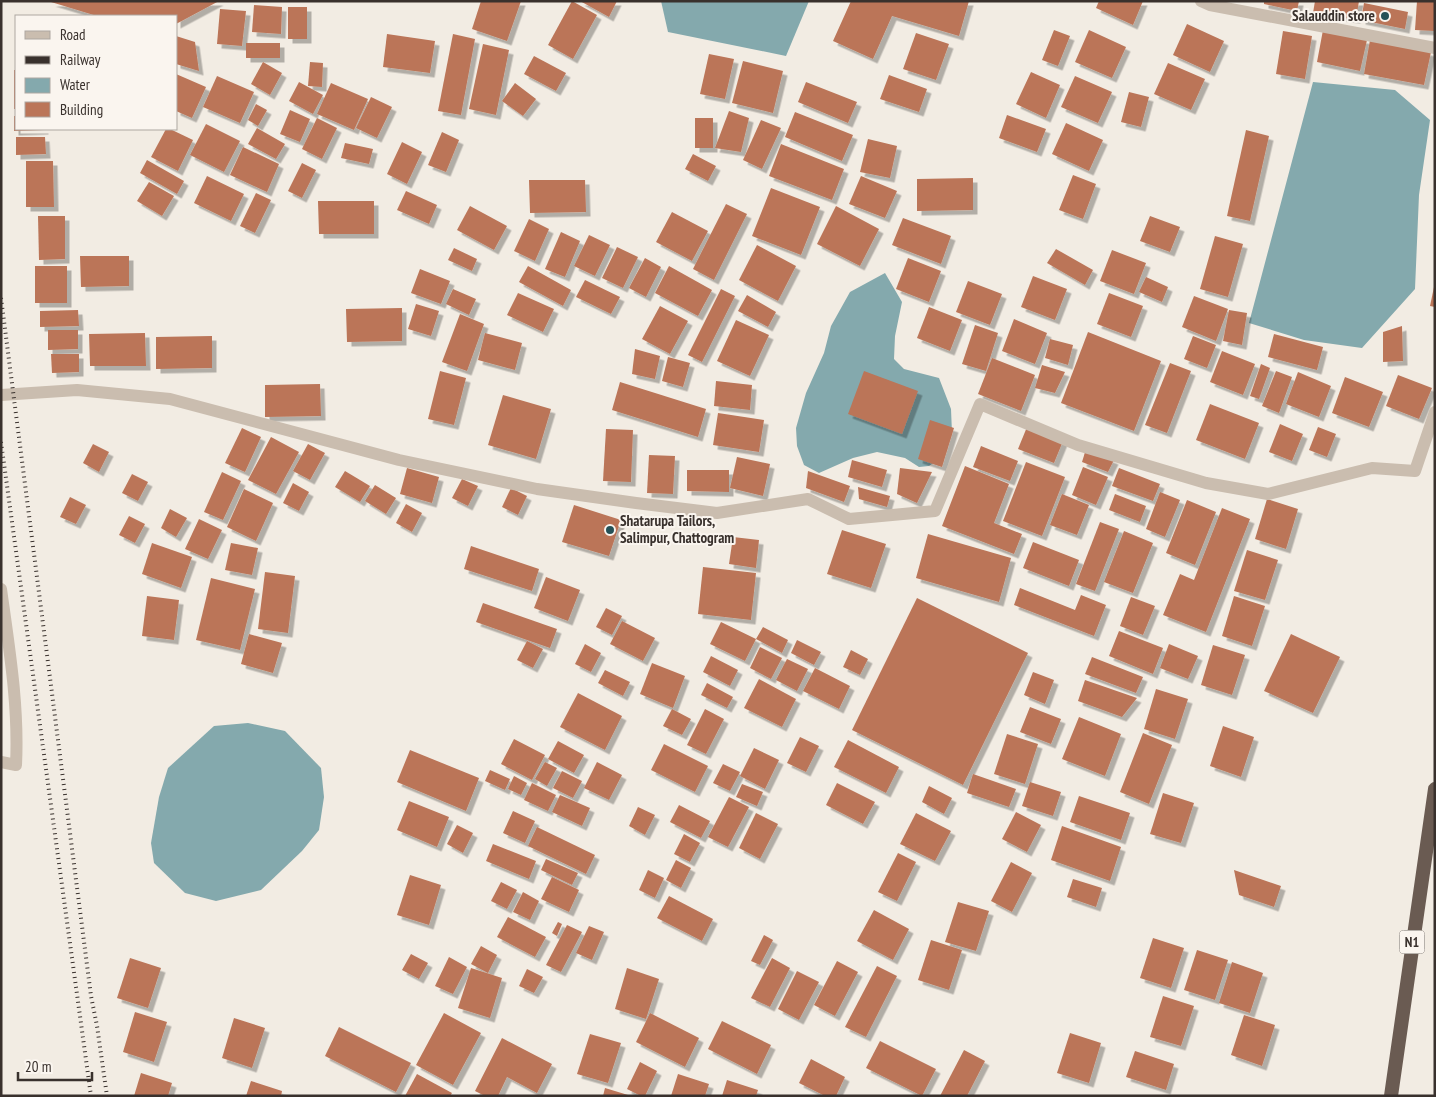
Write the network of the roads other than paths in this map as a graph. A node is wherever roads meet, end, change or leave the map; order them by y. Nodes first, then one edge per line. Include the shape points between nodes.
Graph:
1 (1201, 1) edge
2 (1435, 48) edge
3 (1, 395) edge
4 (1435, 412) edge
5 (1, 589) edge
6 (1, 762) edge
7 (1435, 788) edge
8 (1391, 1096) edge

1 - 2 street
3 - 4 street via 77,390 170,399 399,460 536,489 717,513 808,499 849,518 935,511 980,404 1078,445 1206,483 1268,494 1372,468 1415,471
5 - 6 street via 14,686 17,747 16,764
7 - 8 highway, N1

